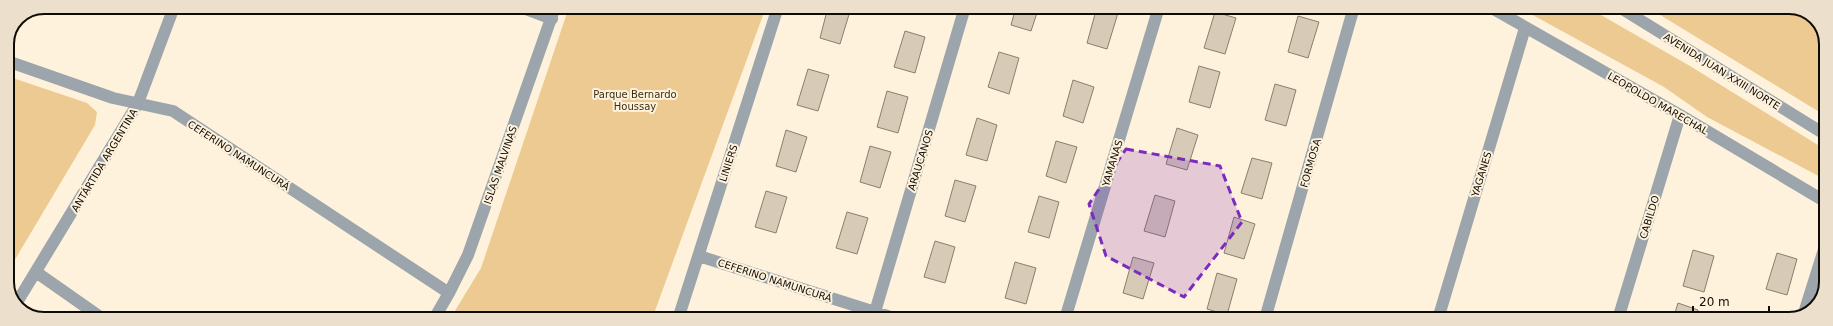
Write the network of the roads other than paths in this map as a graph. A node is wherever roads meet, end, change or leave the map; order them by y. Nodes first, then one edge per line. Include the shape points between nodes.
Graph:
1 (171, 14) edge
2 (554, 14) edge
3 (776, 14) edge
4 (963, 14) edge
5 (1157, 14) edge
6 (1352, 14) edge
7 (1502, 14) edge
8 (1630, 14) edge
9 (1525, 28) junction
10 (14, 64) edge
11 (138, 103) junction
12 (1680, 115) junction
13 (1819, 132) edge
14 (1819, 198) edge
15 (699, 256) junction
16 (1819, 265) edge
17 (36, 272) junction
18 (449, 293) junction
19 (19, 299) edge
20 (1806, 307) edge
21 (93, 312) edge
22 (438, 312) edge
23 (680, 312) edge
24 (875, 312) joint
25 (1068, 312) edge
26 (1267, 312) edge
27 (1440, 312) edge
28 (1620, 312) edge

1 - 11 street, ANTÁRTIDA ARGENTINA
2 - 18 street, ISLAS MALVINAS via 468,255
3 - 15 street, LINIERS
4 - 24 street, ARAUCANOS
5 - 25 street, YAMANAS
6 - 26 street, FORMOSA
7 - 9 street, LEOPOLDO MARECHAL
8 - 13 street, AVENIDA JUAN XXIII NORTE
9 - 12 street, LEOPOLDO MARECHAL
9 - 27 street, YAGANES
10 - 11 street, CEFERINO NAMUNCURÁ via 113,98
11 - 17 street, ANTÁRTIDA ARGENTINA
11 - 18 street, CEFERINO NAMUNCURÁ via 173,111
12 - 14 street, LEOPOLDO MARECHAL
12 - 28 street, CABILDO
15 - 23 street, LINIERS
15 - 24 street, CEFERINO NAMUNCURÁ
16 - 20 street
17 - 19 street, ANTÁRTIDA ARGENTINA
17 - 21 street
18 - 22 street, ISLAS MALVINAS

